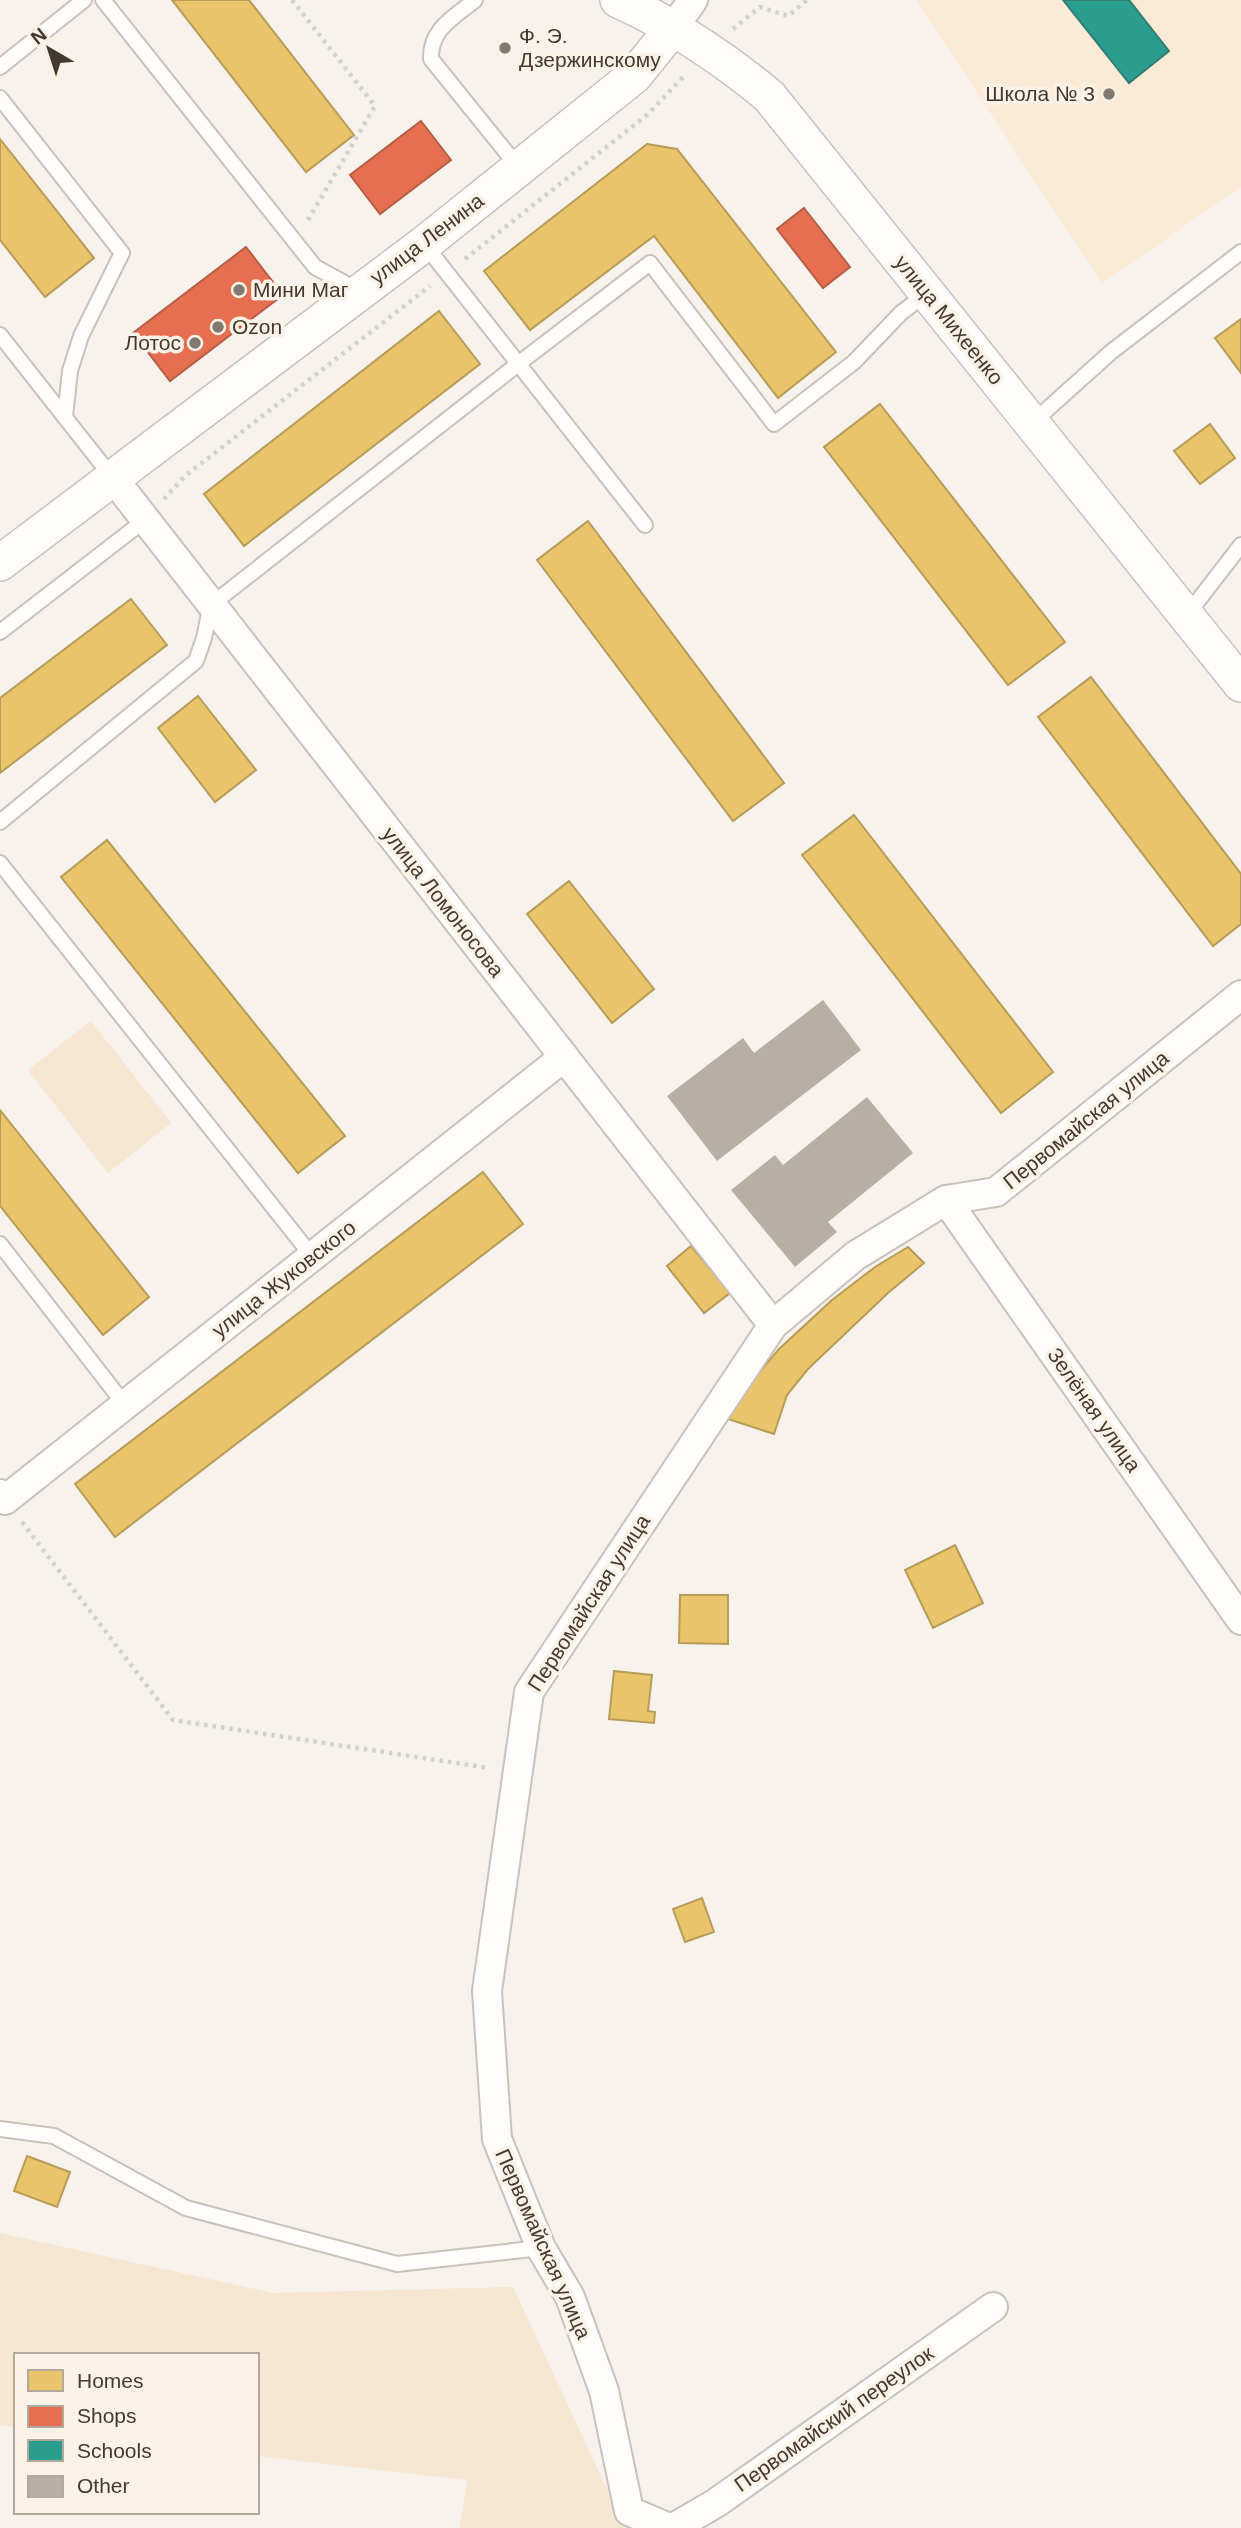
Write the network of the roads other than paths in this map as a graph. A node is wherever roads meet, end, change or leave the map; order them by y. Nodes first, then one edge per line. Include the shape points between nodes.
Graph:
1 (84, 0) edge
2 (103, 0) edge
3 (475, 0) edge
4 (618, 0) edge
5 (683, 14) edge
6 (0, 67) edge
7 (0, 98) edge
8 (519, 168) junction
9 (424, 244) junction
10 (1241, 252) edge
11 (359, 291) junction
12 (928, 293) junction
13 (0, 335) edge
14 (518, 364) junction
15 (65, 417) junction
16 (1032, 424) junction
17 (113, 478) junction
18 (145, 520) junction
19 (645, 525) dead end
20 (1241, 545) edge
21 (0, 563) edge
22 (211, 604) junction
23 (1186, 616) junction
24 (0, 632) edge
25 (1240, 679) edge
26 (0, 822) edge
27 (0, 863) edge
28 (1241, 995) edge
29 (564, 1057) junction
30 (946, 1200) junction
31 (0, 1244) edge
32 (313, 1256) junction
33 (773, 1325) junction
34 (125, 1405) junction
35 (3, 1497) edge
36 (1241, 1620) edge
37 (0, 2129) edge
38 (541, 2249) junction
39 (993, 2307) dead end
40 (629, 2511) joint
41 (671, 2528) edge

1 - 6 lane
2 - 11 lane via 315,267
3 - 8 lane via 435,33 431,59
4 - 5 street, улица Михеенко
5 - 8 street, улица Ленина via 634,76
5 - 12 street, улица Михеенко via 709,49 769,96
7 - 15 lane via 122,253 81,336 70,372
8 - 9 street, улица Ленина
9 - 11 street, улица Ленина
9 - 14 lane
10 - 16 lane via 1111,352
11 - 17 street, улица Ленина
12 - 14 lane via 901,313 854,362 774,424 650,264
12 - 16 street, улица Михеенко
13 - 15 lane
14 - 19 lane
14 - 22 lane
15 - 17 lane
16 - 23 street, улица Михеенко
17 - 18 street, улица Ломоносова
17 - 21 street, улица Ленина
18 - 22 street, улица Ломоносова
18 - 24 lane
20 - 23 lane
22 - 26 lane via 195,661
22 - 29 street, улица Ломоносова
23 - 25 street, улица Михеенко
27 - 32 lane
28 - 30 street, Первомайская улица via 996,1192
29 - 32 street, улица Жуковского
29 - 33 street, улица Ломоносова
30 - 33 street, Первомайская улица via 855,1256
30 - 36 street, Зелёная улица
31 - 34 lane
32 - 34 street, улица Жуковского
33 - 38 street, Первомайская улица via 529,1692 487,1991 497,2139
34 - 35 street, улица Жуковского
37 - 38 lane via 54,2136 186,2208 397,2264
38 - 40 street, Первомайская улица via 570,2297 604,2391
39 - 41 street, Первомайский переулок via 716,2503
40 - 41 street, Первомайский переулок

